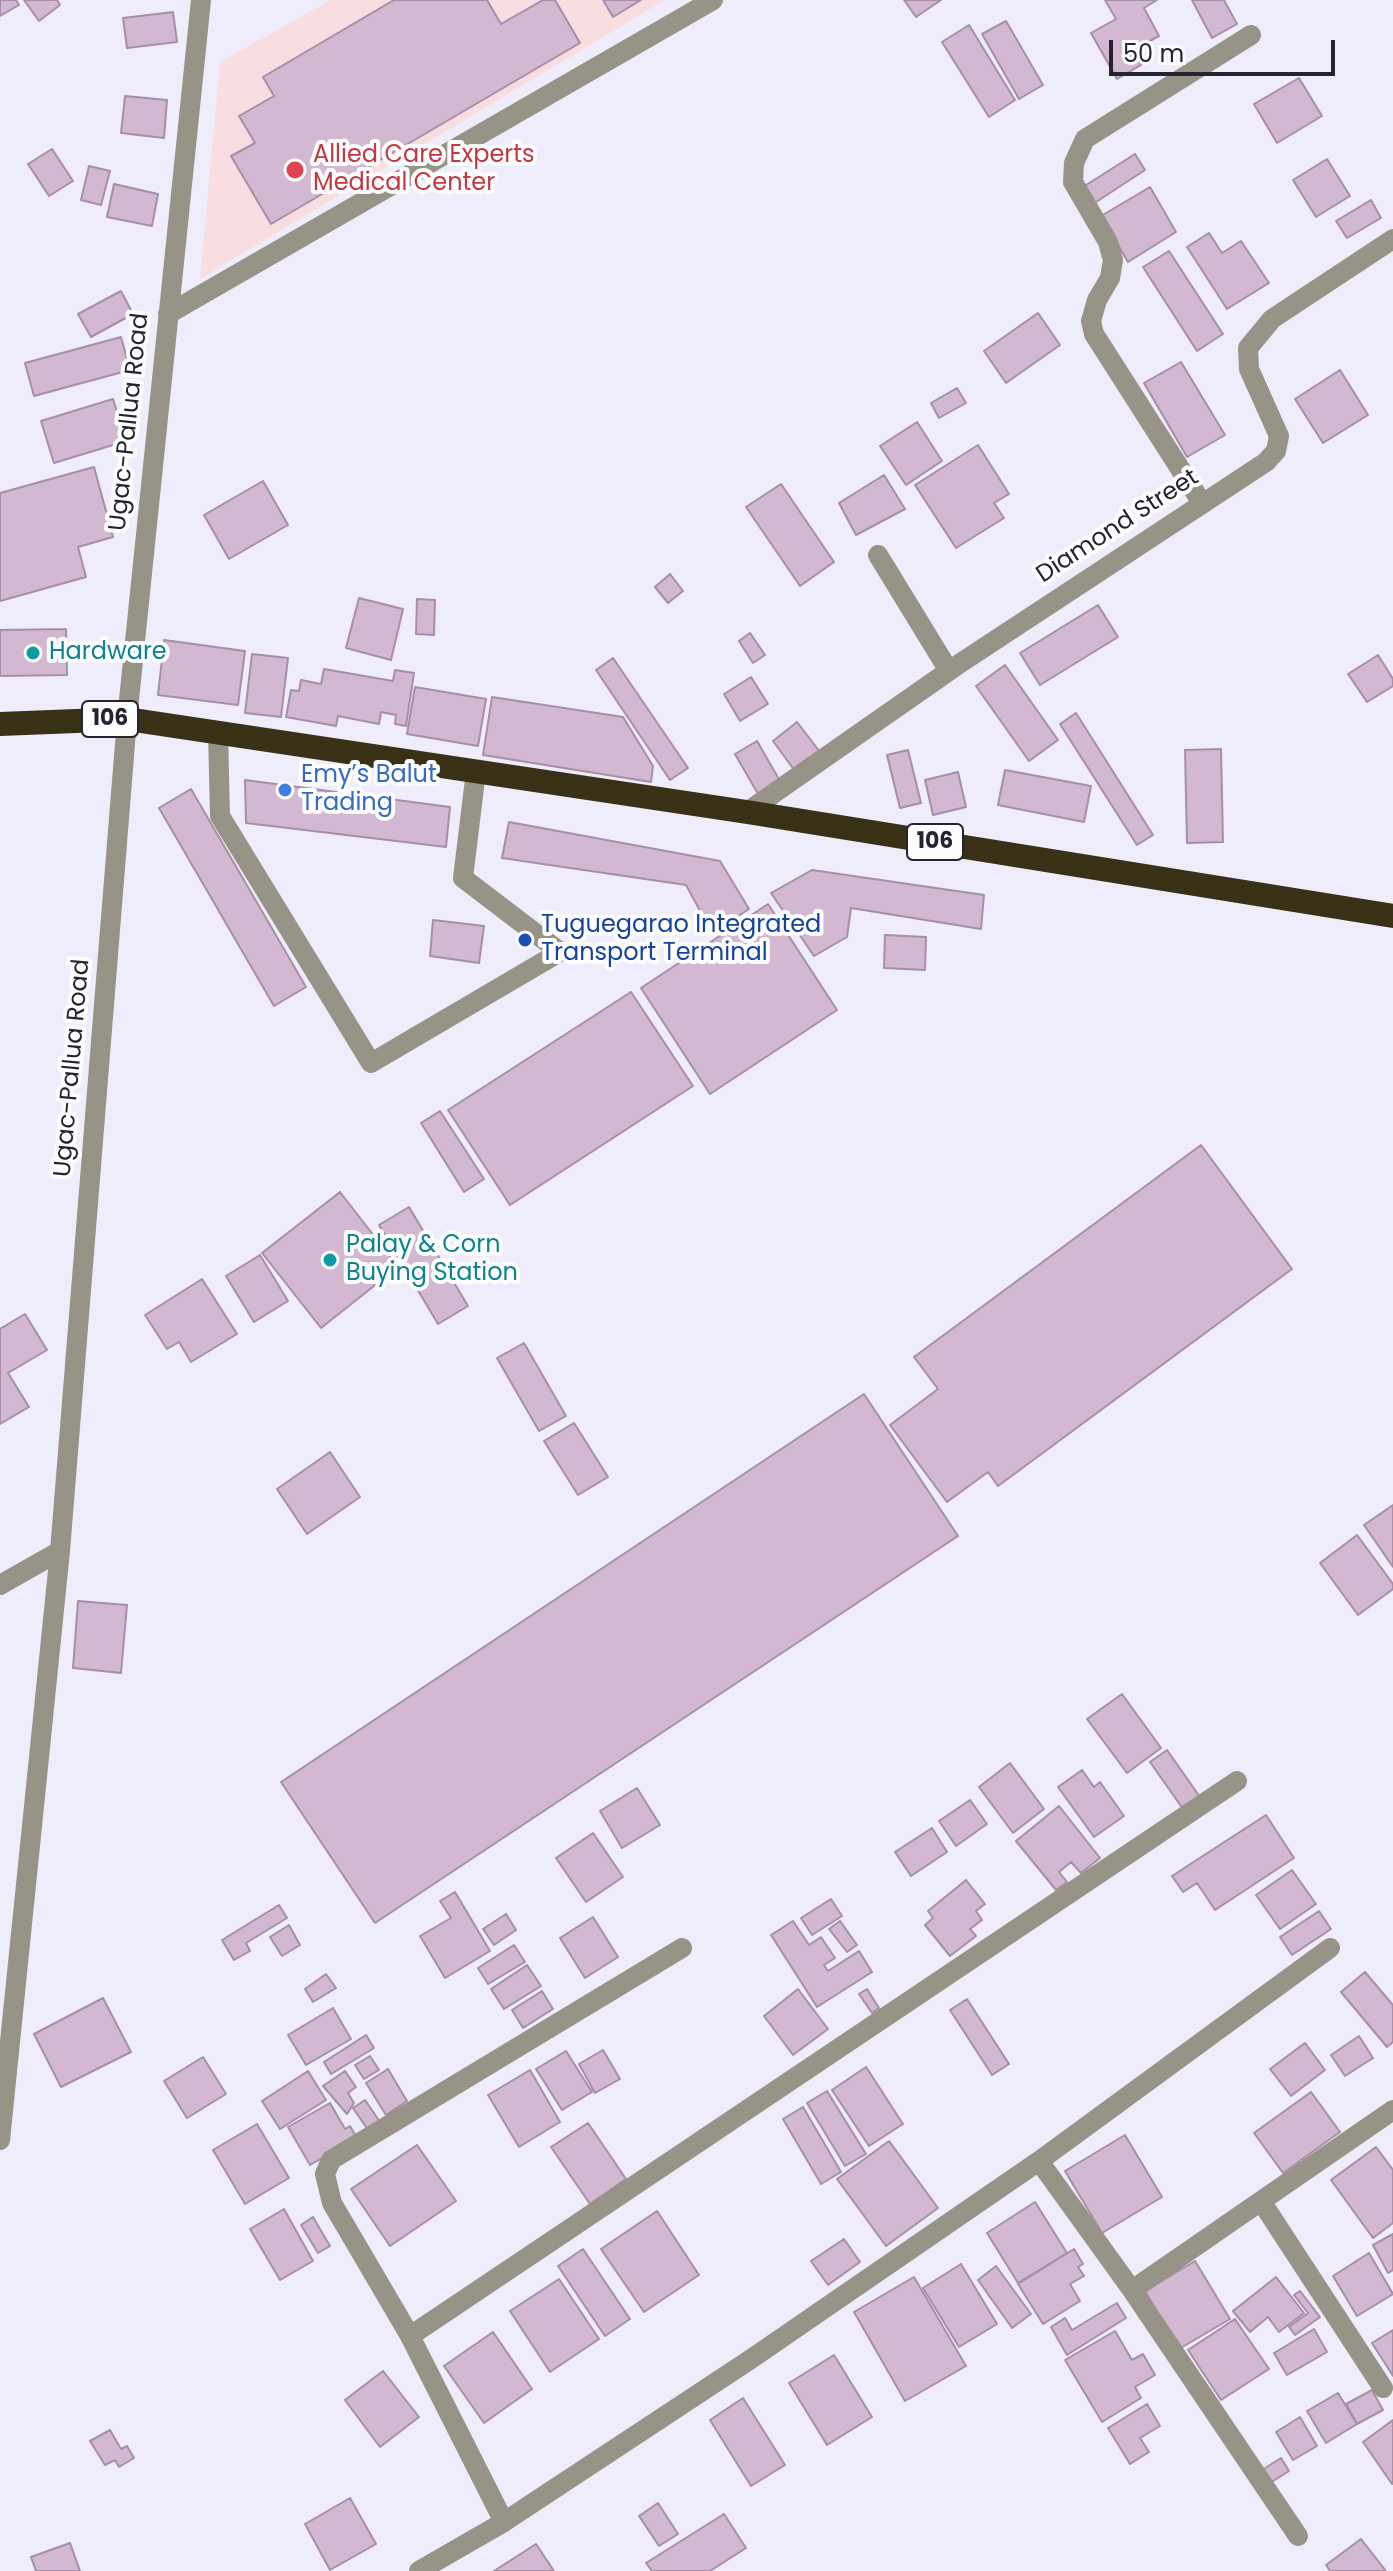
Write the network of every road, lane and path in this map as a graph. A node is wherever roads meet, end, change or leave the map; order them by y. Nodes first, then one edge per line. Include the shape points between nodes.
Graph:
1 (201, 0) edge
2 (713, 0) edge
3 (1251, 35) dead end
4 (1393, 239) edge
5 (168, 314) junction
6 (1202, 503) junction
7 (878, 555) dead end
8 (949, 671) junction
9 (127, 719) junction
10 (0, 724) edge
11 (218, 732) junction
12 (476, 771) junction
13 (747, 812) junction
14 (1393, 916) edge
15 (60, 1551) junction
16 (0, 1585) edge
17 (1237, 1781) dead end
18 (682, 1948) dead end
19 (1330, 1948) dead end
20 (1390, 2118) edge
21 (0, 2140) edge
22 (1039, 2161) junction
23 (1261, 2201) junction
24 (1132, 2290) junction
25 (410, 2336) junction
26 (1383, 2388) dead end
27 (504, 2522) junction
28 (1298, 2536) dead end
29 (425, 2570) edge

1 - 5 street, Ugac-Pallua Road
2 - 5 street
3 - 6 street via 1085,139 1074,163 1073,182 1113,260 1091,321 1094,334
4 - 6 street, Diamond Street via 1258,331 1248,348 1249,369 1279,436 1276,451
5 - 9 street, Ugac-Pallua Road
6 - 8 street, Diamond Street
7 - 8 street
8 - 13 street, Diamond Street
9 - 10 highway, 106
9 - 11 highway, 106
9 - 15 street, Ugac-Pallua Road
11 - 12 highway, 106
11 - 12 street via 220,816 371,1063 560,952 463,878
12 - 13 highway, 106
13 - 14 highway, 106
15 - 16 street
15 - 21 street, Ugac-Pallua Road
17 - 25 street
18 - 25 street via 331,2160 325,2174 332,2203
19 - 22 street
20 - 23 street
22 - 24 street
22 - 27 street
23 - 24 street
23 - 26 street
24 - 28 street
25 - 27 street
27 - 29 street

